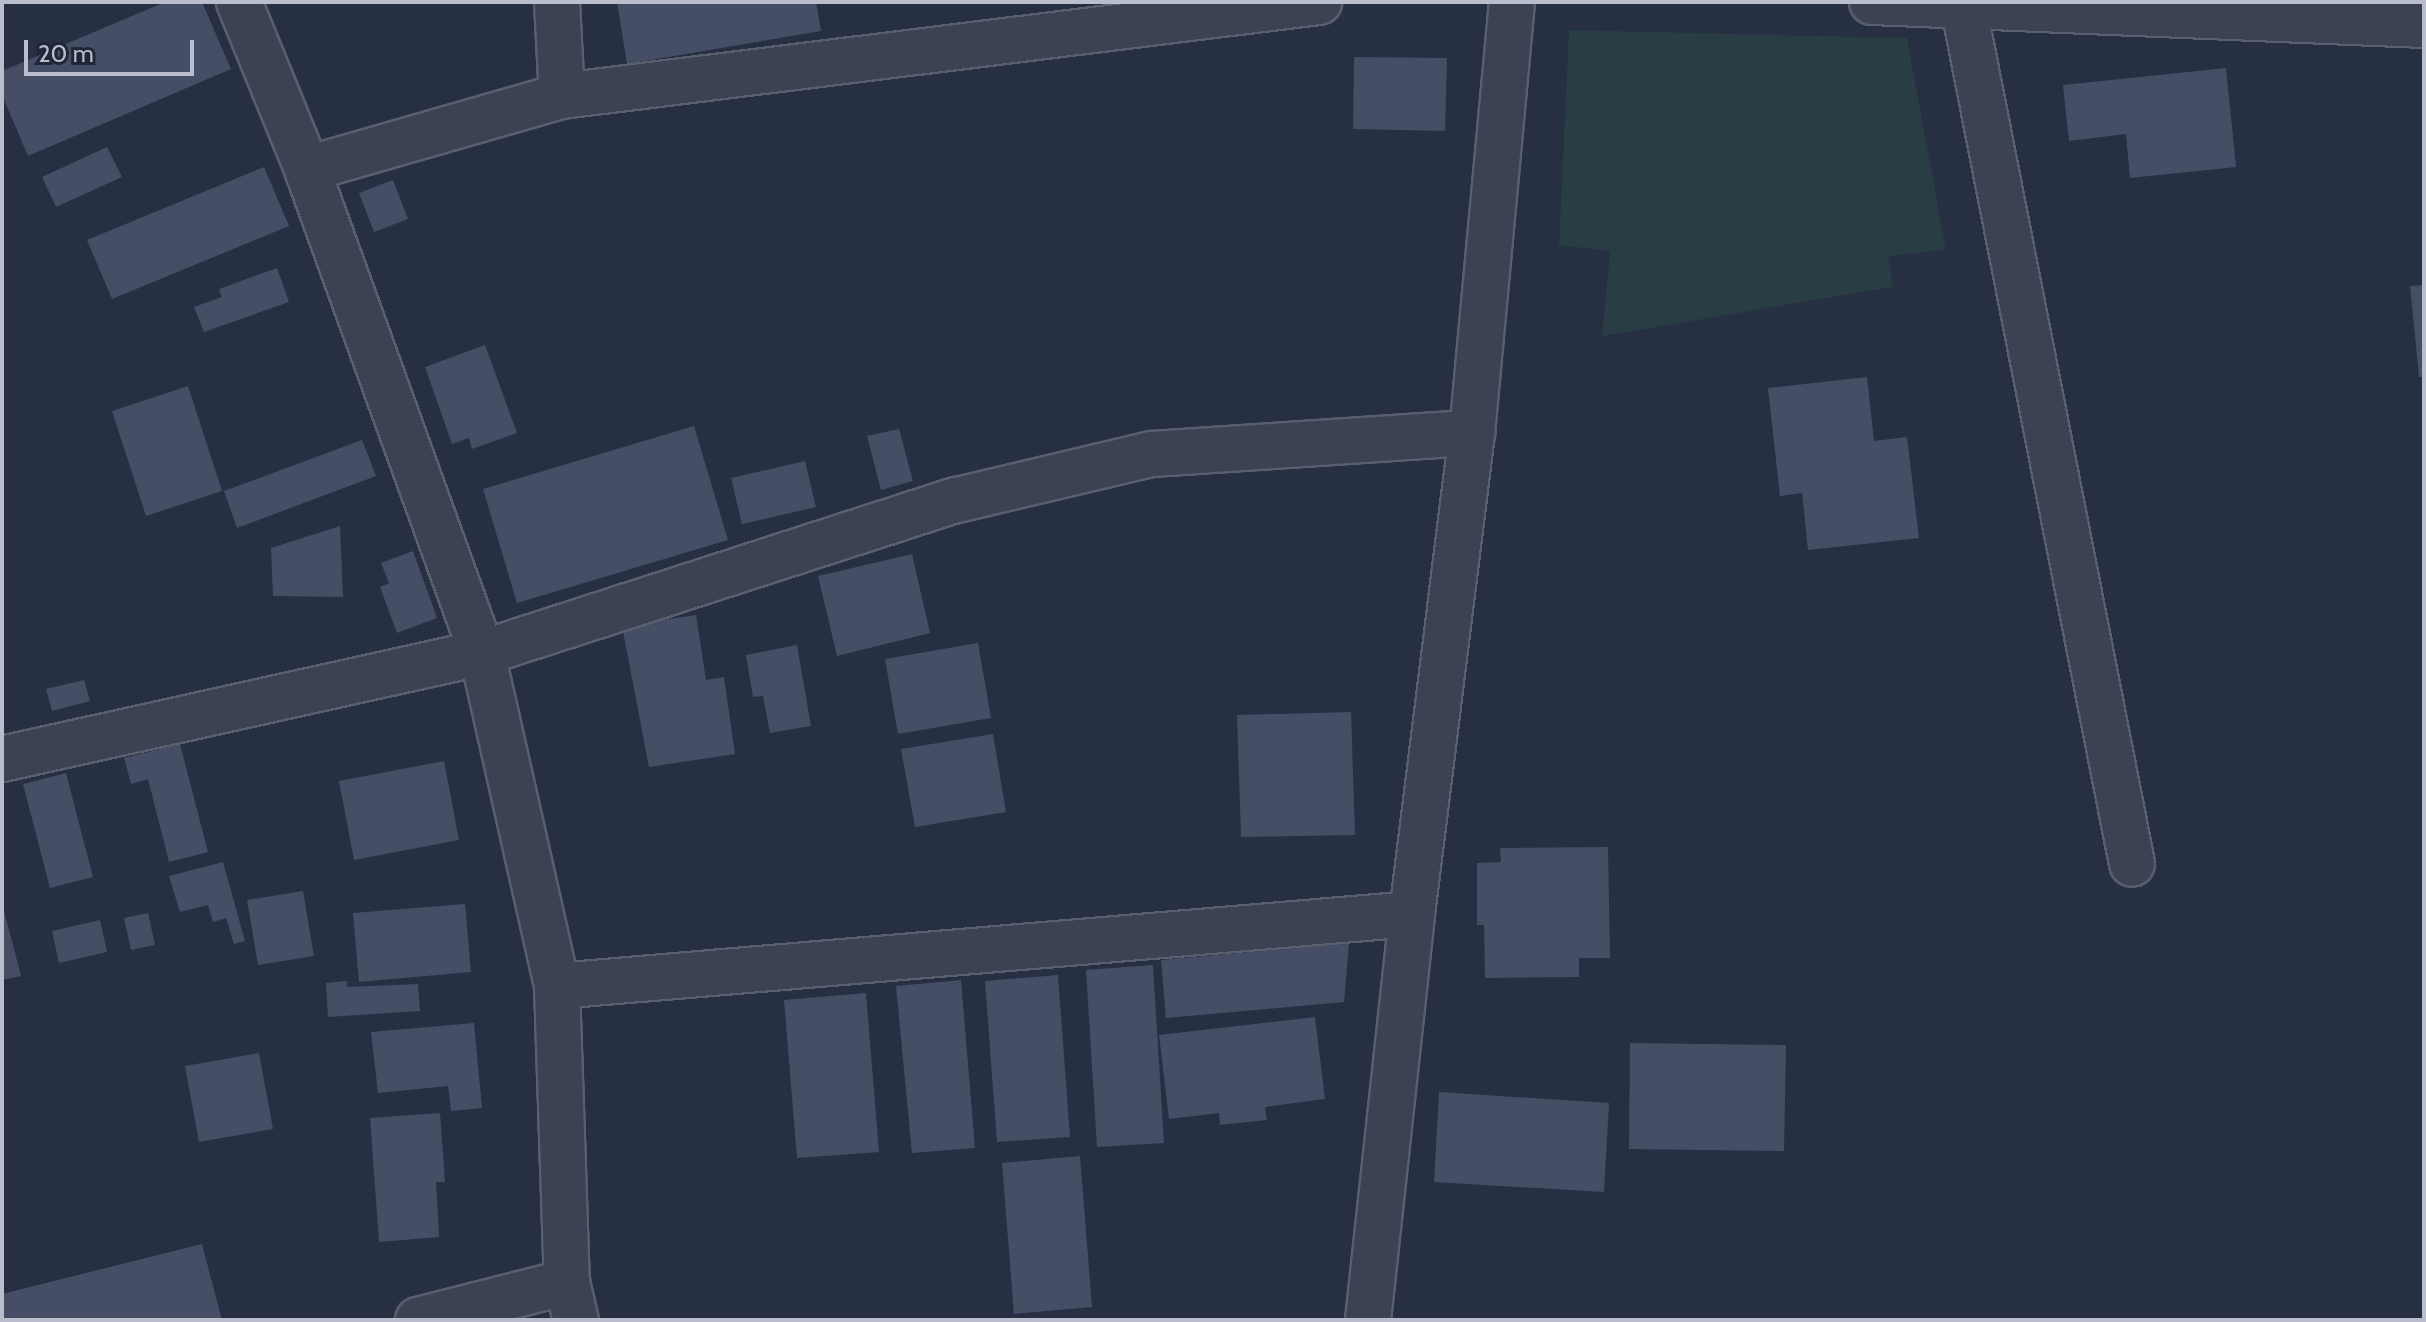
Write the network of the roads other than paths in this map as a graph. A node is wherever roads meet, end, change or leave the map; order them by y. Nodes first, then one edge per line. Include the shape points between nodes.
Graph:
1 (239, 2) edge
2 (557, 2) edge
3 (1319, 2) edge
4 (1512, 2) edge
5 (1872, 2) edge
6 (1964, 9) junction
7 (2424, 25) edge
8 (562, 96) junction
9 (307, 169) junction
10 (1472, 433) junction
11 (482, 653) junction
12 (2, 759) edge
13 (2132, 864) dead end
14 (1412, 914) junction
15 (557, 986) junction
16 (572, 1301) edge
17 (418, 1320) edge
18 (1368, 1320) edge

1 - 9 street
2 - 8 street
3 - 8 street
4 - 10 street
5 - 6 street
6 - 7 street
6 - 13 street
8 - 9 street
9 - 11 street
10 - 11 street via 1152,454 957,500
10 - 14 street
11 - 12 street
11 - 15 street
14 - 15 street
14 - 18 street
15 - 16 street
16 - 17 street

